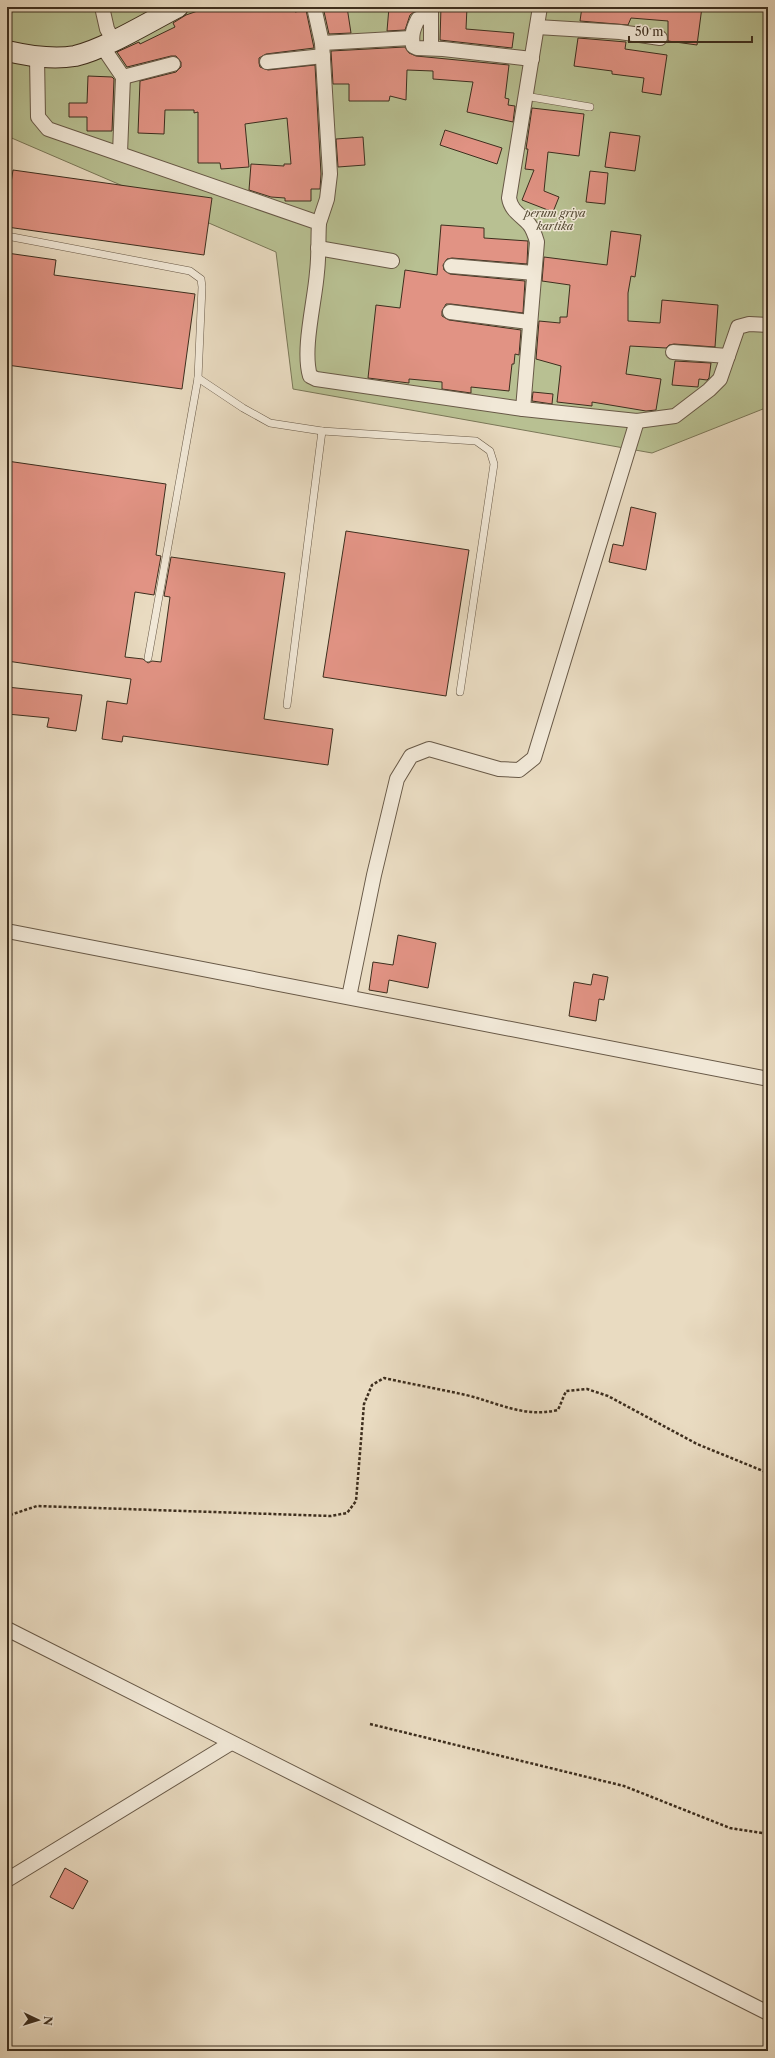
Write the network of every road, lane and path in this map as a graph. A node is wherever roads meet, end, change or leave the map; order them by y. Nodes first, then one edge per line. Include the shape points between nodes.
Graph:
1 (102, 7) edge
2 (178, 7) edge
3 (314, 7) edge
4 (540, 7) edge
5 (431, 11) edge
6 (537, 26) junction
7 (411, 38) junction
8 (660, 38) dead end
9 (108, 43) junction
10 (431, 48) junction
11 (322, 49) junction
12 (7, 51) edge
13 (37, 57) junction
14 (532, 59) junction
15 (267, 62) dead end
16 (173, 64) dead end
17 (123, 77) junction
18 (525, 96) junction
19 (590, 107) dead end
20 (120, 153) junction
21 (319, 223) junction
22 (7, 236) edge
23 (318, 248) junction
24 (392, 261) dead end
25 (451, 266) dead end
26 (534, 273) junction
27 (450, 312) dead end
28 (529, 322) junction
29 (768, 325) edge
30 (673, 352) dead end
31 (728, 356) junction
32 (198, 378) junction
33 (523, 409) junction
34 (637, 421) junction
35 (322, 431) junction
36 (148, 658) dead end
37 (460, 692) dead end
38 (287, 705) dead end
39 (7, 931) edge
40 (349, 997) junction
41 (768, 1079) edge
42 (768, 1473) edge
43 (7, 1519) edge
44 (7, 1629) edge
45 (370, 1724) dead end
46 (231, 1743) junction
47 (768, 1834) edge
48 (7, 1880) edge
49 (768, 2013) edge

1 - 9 street
2 - 9 main road
3 - 11 street
4 - 6 street
5 - 7 street via 418,20
5 - 10 street
6 - 8 street via 620,32
6 - 14 street
7 - 10 street via 413,46
7 - 11 street
9 - 13 main road via 75,56
9 - 17 street
10 - 14 street
11 - 15 street
11 - 21 street via 330,174 327,199
12 - 13 main road
13 - 20 street via 38,117 42,124 48,129
14 - 18 street
16 - 17 street
17 - 20 street
18 - 19 lane
18 - 26 street via 509,198 513,210 534,231 537,242
20 - 21 street
21 - 23 street
22 - 32 lane via 196,274 201,279 202,287
23 - 24 street
23 - 33 street via 310,333 310,376 322,381
25 - 26 street
26 - 28 street
27 - 28 street
28 - 33 street
29 - 31 street via 749,324 738,327
30 - 31 street
31 - 34 street via 720,379 675,416
32 - 35 lane via 270,423
32 - 36 lane
33 - 34 street
34 - 40 street via 534,758 519,770 500,769 429,749 411,756 397,779
35 - 37 lane via 476,441 490,451 494,464
35 - 38 lane
39 - 40 street
40 - 41 street
42 - 43 path via 697,1444 608,1396 587,1389 566,1391 558,1410 542,1414 522,1412 467,1395 384,1378 372,1385 364,1404 356,1501 347,1513 331,1516 37,1506
44 - 46 street
45 - 47 path via 624,1786 730,1828
46 - 48 street
46 - 49 street

